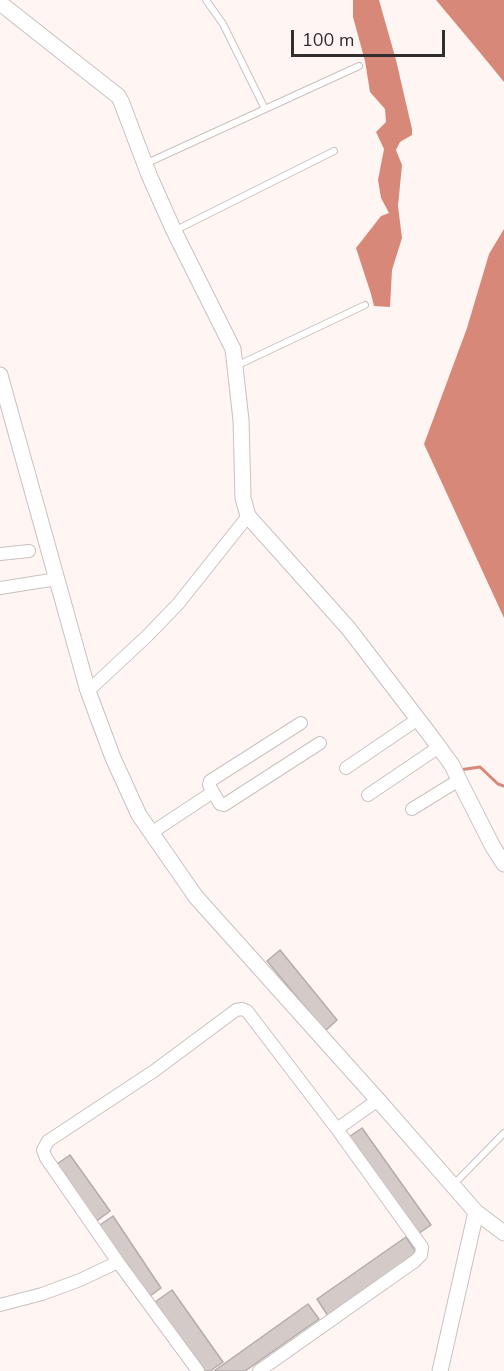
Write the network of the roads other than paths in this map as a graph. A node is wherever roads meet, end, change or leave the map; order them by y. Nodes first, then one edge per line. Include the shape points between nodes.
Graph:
1 (206, 0) edge
2 (0, 3) edge
3 (359, 66) dead end
4 (265, 109) junction
5 (334, 151) dead end
6 (145, 164) junction
7 (174, 231) junction
8 (365, 304) dead end
9 (236, 366) junction
10 (0, 375) edge
11 (248, 516) junction
12 (29, 551) dead end
13 (0, 555) edge
14 (57, 579) junction
15 (0, 588) edge
16 (88, 691) junction
17 (418, 719) junction
18 (301, 723) dead end
19 (320, 743) dead end
20 (439, 747) junction
21 (346, 768) dead end
22 (459, 780) junction
23 (213, 792) junction
24 (368, 795) dead end
25 (412, 808) dead end
26 (151, 833) junction
27 (504, 864) edge
28 (378, 1100) junction
29 (337, 1129) junction
30 (504, 1134) edge
31 (453, 1185) junction
32 (476, 1212) junction
33 (504, 1233) edge
34 (118, 1262) junction
35 (0, 1305) edge
36 (198, 1371) edge
37 (259, 1371) edge
38 (440, 1371) edge

1 - 4 lane via 223,24
2 - 6 street via 118,96
3 - 4 lane
4 - 6 lane
5 - 7 lane
6 - 7 street
7 - 9 street via 234,349
8 - 9 lane
9 - 11 street via 243,498
10 - 14 street
11 - 16 street via 178,604
11 - 17 street via 349,629
12 - 13 street
14 - 15 street
14 - 16 street
16 - 26 street via 113,758
17 - 20 street
17 - 21 street
18 - 23 street via 210,781
19 - 23 street via 224,805
20 - 22 street
20 - 24 street
22 - 25 street
22 - 27 street
23 - 26 street
26 - 28 street via 196,897
28 - 29 street
28 - 31 street
29 - 34 street via 247,1011 236,1010 48,1142 43,1150
29 - 37 street via 422,1248 421,1255
30 - 31 lane
31 - 32 street
32 - 33 street
32 - 38 street
34 - 35 street via 42,1294
34 - 36 street

